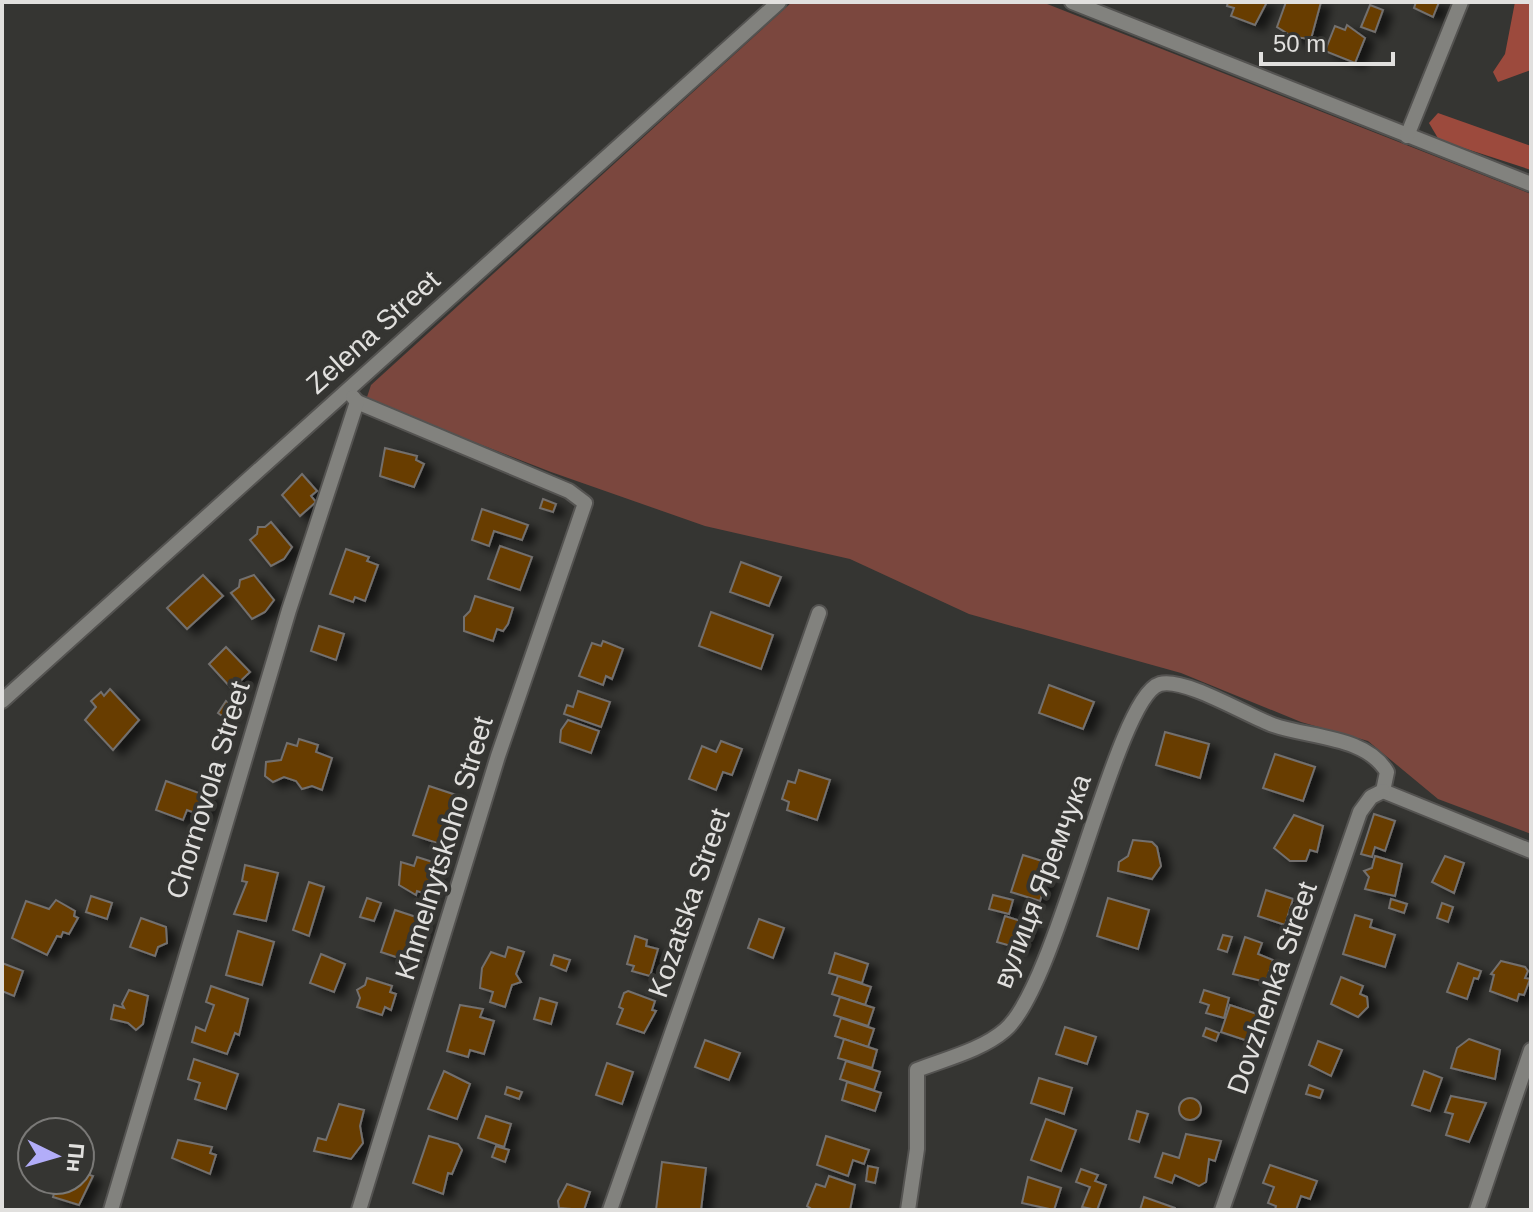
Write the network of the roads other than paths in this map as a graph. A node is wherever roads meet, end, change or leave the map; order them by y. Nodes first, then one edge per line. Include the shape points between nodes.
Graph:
1 (779, 2) edge
2 (1072, 2) edge
3 (1461, 2) edge
4 (1407, 136) junction
5 (1531, 184) edge
6 (346, 390) junction
7 (357, 402) junction
8 (819, 613) dead end
9 (2, 701) edge
10 (1383, 791) junction
11 (1531, 851) edge
12 (1531, 1050) edge
13 (111, 1210) edge
14 (359, 1210) edge
15 (610, 1210) edge
16 (908, 1210) edge
17 (1222, 1210) edge
18 (1477, 1210) edge

1 - 6 street, Zelena Street
2 - 4 street
3 - 4 street
4 - 5 street
6 - 7 street
6 - 9 street, Zelena Street
7 - 13 street, Chornovola Street via 276,653
7 - 14 street, Khmelnytskoho Street via 569,491 585,503 498,756
8 - 15 street, Kozatska Street
10 - 11 street
10 - 16 street, вулиця Яремчука via 1387,772 1379,758 1358,747 1293,732 1178,683 1146,692 1050,946 1017,1017 981,1043 917,1070 917,1149
10 - 17 street, Dovzhenka Street via 1360,812
12 - 18 street

